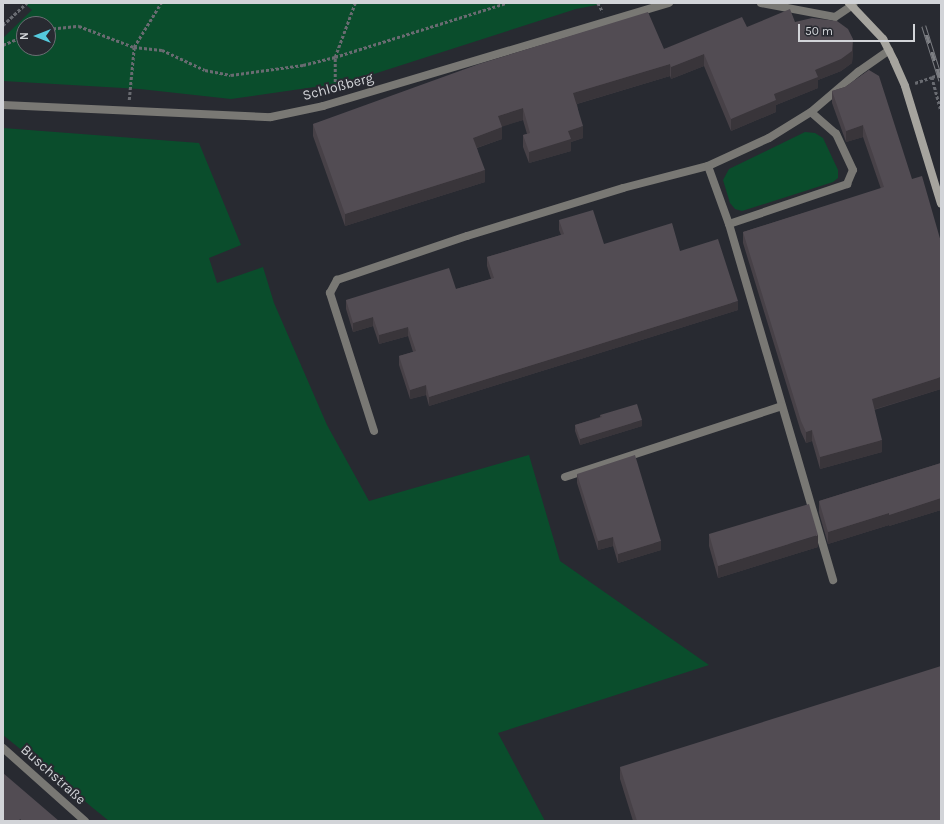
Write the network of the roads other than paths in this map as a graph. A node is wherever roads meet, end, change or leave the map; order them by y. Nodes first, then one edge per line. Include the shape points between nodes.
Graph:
1 (669, 3) edge
2 (761, 3) edge
3 (851, 4) edge
4 (889, 50) junction
5 (3, 105) edge
6 (811, 112) junction
7 (708, 166) junction
8 (941, 204) edge
9 (729, 224) junction
10 (782, 406) junction
11 (374, 431) dead end
12 (565, 477) dead end
13 (832, 580) dead end
14 (3, 748) edge
15 (85, 821) edge

1 - 5 street, Schloßberg via 335,102 271,117
2 - 3 street via 835,17
3 - 4 main road
4 - 6 street via 858,72
4 - 8 main road via 905,86
6 - 7 street via 769,138
6 - 9 street via 836,134 853,170 847,184
7 - 9 street
7 - 11 street via 623,188 496,227 337,280 330,293
9 - 10 street
10 - 12 street
10 - 13 street
14 - 15 street, Buschstraße

